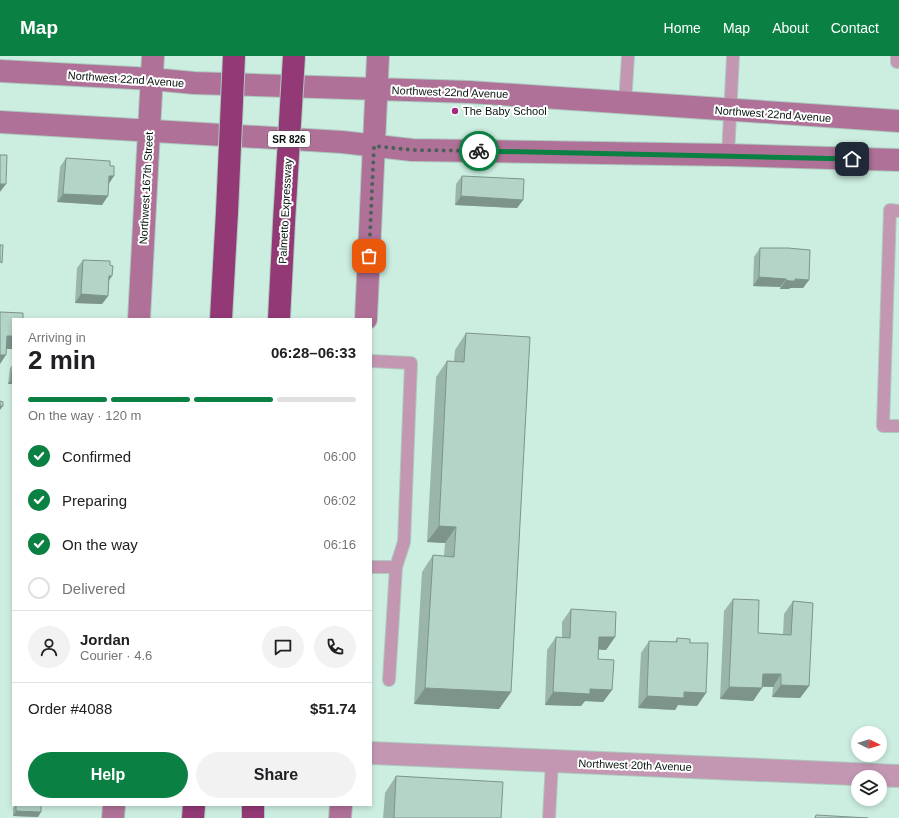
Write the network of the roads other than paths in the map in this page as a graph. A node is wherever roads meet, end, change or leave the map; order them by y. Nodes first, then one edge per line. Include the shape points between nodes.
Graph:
1 (153, 56) edge
2 (234, 56) edge
3 (294, 56) edge
4 (378, 56) edge
5 (628, 56) edge
6 (733, 56) edge
7 (0, 71) edge
8 (152, 79) junction
9 (376, 89) junction
10 (624, 104) junction
11 (730, 111) junction
12 (0, 122) edge
13 (899, 122) edge
14 (149, 130) junction
15 (374, 146) junction
16 (728, 155) junction
17 (899, 160) edge
18 (899, 210) edge
19 (139, 318) edge
20 (221, 318) edge
21 (279, 318) edge
22 (366, 318) edge
23 (372, 361) edge
24 (899, 426) edge
25 (372, 567) edge
26 (396, 567) junction
27 (389, 680) dead end
28 (372, 754) edge
29 (552, 761) junction
30 (899, 776) edge
31 (114, 806) edge
32 (194, 806) edge
33 (253, 806) edge
34 (341, 806) edge
35 (113, 818) edge
36 (193, 818) edge
37 (253, 818) edge
38 (340, 818) edge
39 (549, 818) edge

1 - 8 main road, Northwest 167th Street
2 - 20 highway, bridge
3 - 21 highway, Palmetto Expressway / SR 826, bridge
4 - 9 main road
5 - 10 lane
6 - 11 lane
7 - 8 main road, Northwest 22nd Avenue
8 - 9 main road, Northwest 22nd Avenue via 194,83
8 - 14 main road, Northwest 167th Street
9 - 10 main road, Northwest 22nd Avenue via 484,93
9 - 15 main road
10 - 11 main road, Northwest 22nd Avenue
11 - 13 main road, Northwest 22nd Avenue
11 - 16 lane
12 - 14 main road
14 - 15 main road
14 - 19 main road, Northwest 167th Street
15 - 16 main road via 412,150
15 - 22 main road
16 - 17 main road
18 - 24 lane via 890,210 882,426
23 - 26 lane via 411,363 404,542
25 - 26 lane
26 - 27 lane
28 - 29 street, Northwest 20th Avenue
29 - 30 street, Northwest 20th Avenue
29 - 39 lane
31 - 35 main road
32 - 36 highway
33 - 37 highway
34 - 38 main road

